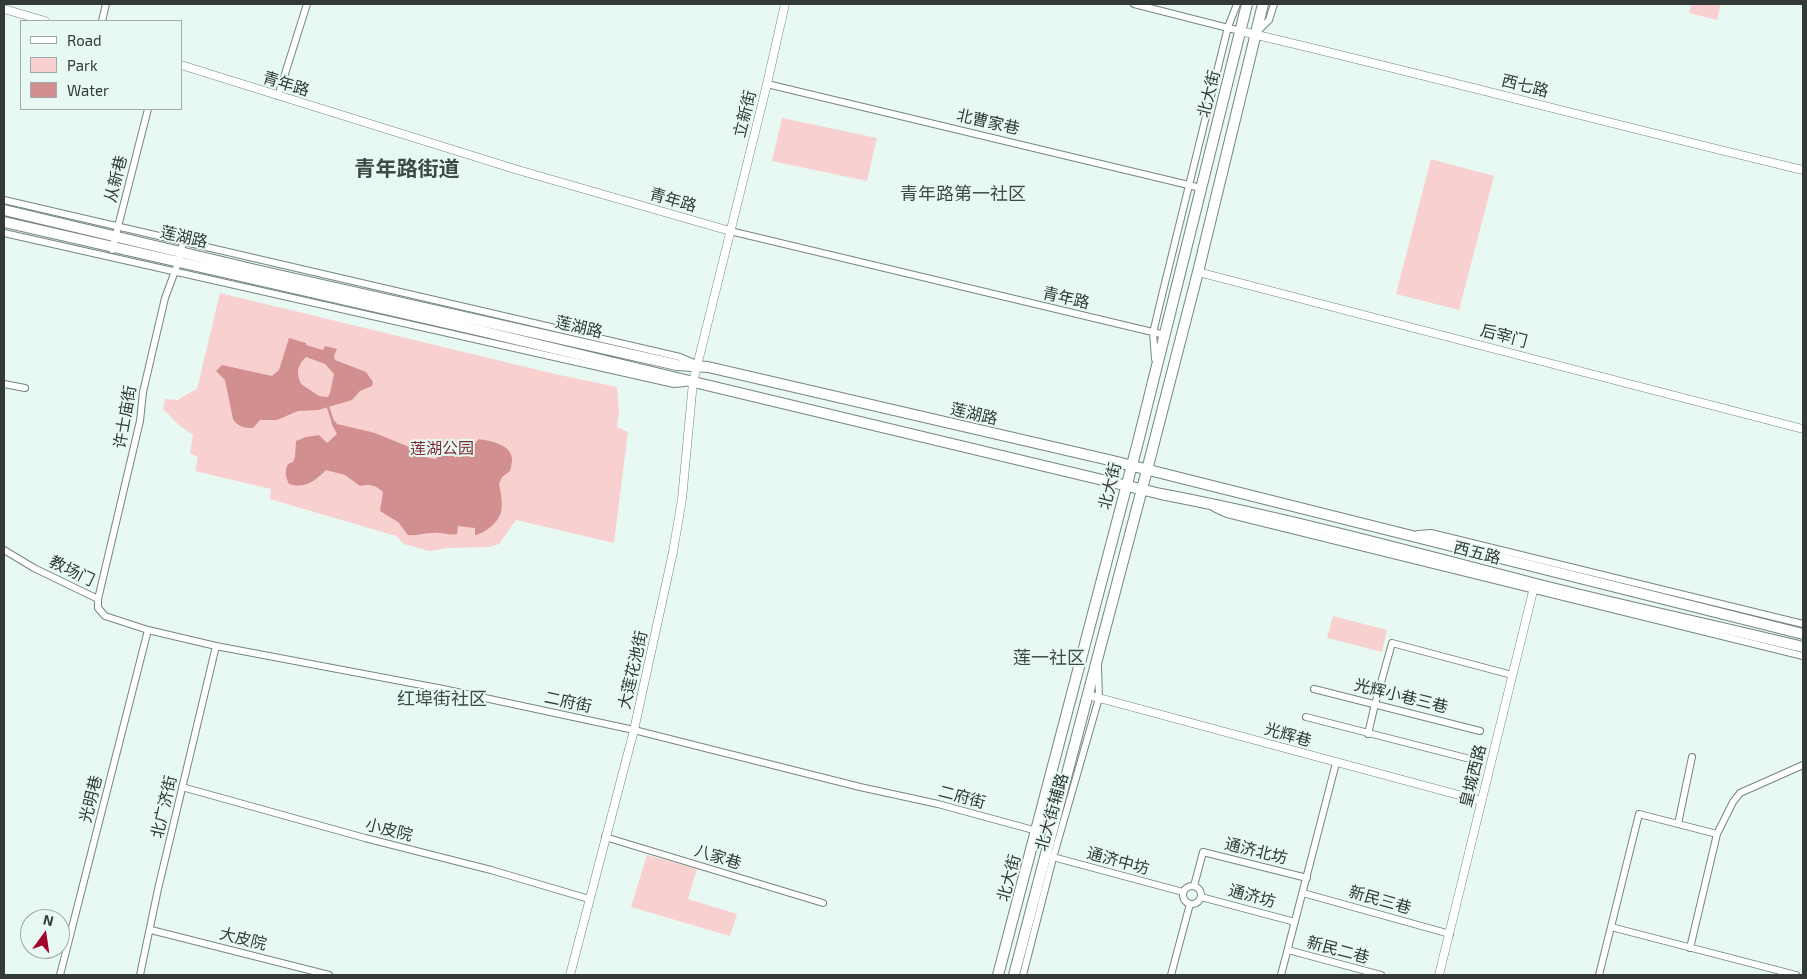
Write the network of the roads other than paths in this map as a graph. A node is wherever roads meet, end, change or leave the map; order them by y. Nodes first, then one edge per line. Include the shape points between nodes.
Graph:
1 (106, 4) edge
2 (307, 4) edge
3 (785, 4) edge
4 (1134, 4) edge
5 (1236, 4) edge
6 (1247, 4) edge
7 (1263, 4) edge
8 (1274, 4) edge
9 (4, 9) edge
10 (42, 20) edge
11 (102, 20) edge
12 (1228, 28) junction
13 (1240, 31) junction
14 (1255, 34) junction
15 (182, 65) edge
16 (767, 84) junction
17 (278, 96) junction
18 (148, 110) edge
19 (1803, 170) edge
20 (1190, 185) junction
21 (1202, 188) junction
22 (4, 200) edge
23 (4, 210) edge
24 (4, 222) edge
25 (117, 231) junction
26 (730, 231) junction
27 (4, 233) edge
28 (182, 247) junction
29 (112, 252) junction
30 (177, 267) junction
31 (1198, 272) junction
32 (1153, 333) junction
33 (1165, 335) junction
34 (697, 365) junction
35 (1156, 369) junction
36 (693, 382) junction
37 (4, 384) edge
38 (25, 388) dead end
39 (1803, 429) edge
40 (1131, 466) junction
41 (1147, 470) junction
42 (1126, 485) junction
43 (1142, 489) junction
44 (1406, 536) junction
45 (4, 550) edge
46 (1534, 587) junction
47 (98, 599) junction
48 (1803, 624) edge
49 (148, 630) junction
50 (1803, 634) edge
51 (216, 646) junction
52 (1803, 647) edge
53 (1098, 655) junction
54 (1803, 656) edge
55 (1512, 675) junction
56 (1314, 688) dead end
57 (1088, 695) junction
58 (1098, 698) junction
59 (1374, 704) junction
60 (1306, 717) dead end
61 (634, 730) junction
62 (1480, 730) dead end
63 (1368, 734) junction
64 (1692, 757) dead end
65 (1470, 759) dead end
66 (1336, 763) junction
67 (1803, 765) edge
68 (182, 787) junction
69 (1481, 802) junction
70 (1678, 824) junction
71 (1034, 831) junction
72 (1717, 834) junction
73 (605, 837) junction
74 (1049, 856) junction
75 (1307, 878) junction
76 (1194, 886) junction
77 (1183, 892) junction
78 (1303, 893) junction
79 (1201, 897) junction
80 (589, 899) junction
81 (823, 903) dead end
82 (1190, 904) junction
83 (1295, 922) junction
84 (1611, 927) junction
85 (151, 930) junction
86 (1450, 934) junction
87 (1690, 948) junction
88 (1288, 950) junction
89 (60, 975) edge
90 (140, 975) edge
91 (330, 975) edge
92 (570, 975) edge
93 (993, 975) edge
94 (998, 975) edge
95 (1014, 975) edge
96 (1022, 975) edge
97 (1171, 975) edge
98 (1281, 975) edge
99 (1382, 975) edge
100 (1439, 975) edge
101 (1599, 975) edge
102 (1796, 975) edge

1 - 11 street
2 - 17 street
3 - 16 street, 立新街
4 - 12 street
5 - 12 street
6 - 13 main road, 北大街
7 - 14 main road, 北大街
8 - 14 street via 1269,20
9 - 10 street
12 - 13 street
12 - 20 street
13 - 14 street, 西七路
13 - 21 main road, 北大街
14 - 19 street, 西七路
14 - 31 main road, 北大街
15 - 17 street, 青年路
16 - 20 street, 北曹家巷
16 - 26 street, 立新街
17 - 26 street, 青年路
18 - 25 street, 从新巷
20 - 21 street, 北曹家巷
20 - 32 street
21 - 33 main road, 北大街
22 - 25 street
23 - 25 main road, 莲湖路
24 - 29 main road, 莲湖路
25 - 28 main road, 莲湖路
25 - 29 street, 从新巷
26 - 32 street, 青年路
26 - 34 street, 立新街
27 - 29 street
28 - 30 street, 许士庙街
28 - 34 main road, 莲湖路 via 668,363
29 - 30 main road, 莲湖路
30 - 36 main road, 莲湖路 via 481,331
30 - 47 street, 许士庙街 via 165,298
31 - 39 street, 后宰门
31 - 41 main road, 北大街
32 - 33 street, 青年路
32 - 35 street
33 - 35 main road, 北大街
34 - 36 street, 大莲花池街
34 - 40 main road, 莲湖路
35 - 40 main road, 北大街
36 - 42 main road, 莲湖路
36 - 61 street, 大莲花池街 via 682,499
37 - 38 street
40 - 41 main road, 莲湖路
40 - 42 main road, 北大街
41 - 43 main road, 北大街
41 - 44 main road, 西五路
42 - 43 main road, 莲湖路
42 - 71 main road, 北大街
43 - 46 main road, 西五路 via 1305,524
43 - 53 main road, 北大街
44 - 48 street via 1431,533
44 - 50 main road, 西五路
45 - 47 street, 教场门
46 - 52 main road, 西五路
46 - 54 street
46 - 55 street, 皇城西路
47 - 49 street, 教场门 via 98,608 105,616
49 - 51 street, 二府街
49 - 89 street, 光明巷
51 - 61 street, 二府街 via 443,689
51 - 68 street, 北广济街
53 - 57 main road, 北大街
53 - 58 street, 北大街辅路
55 - 59 street via 1392,643
55 - 69 street, 皇城西路
56 - 59 street, 光辉小巷三巷
57 - 58 street, 光辉巷
57 - 74 main road, 北大街
58 - 66 street, 光辉巷
58 - 74 street, 北大街辅路
59 - 62 street, 光辉小巷三巷
59 - 63 street
60 - 63 street
61 - 71 street, 二府街 via 938,804
61 - 73 street, 大莲花池街
63 - 65 street
64 - 70 street
66 - 69 street, 光辉巷
66 - 75 street
67 - 72 street via 1740,793
68 - 80 street, 小皮院
68 - 85 street, 北广济街
69 - 86 street, 皇城西路
70 - 72 street
70 - 84 street via 1639,814
71 - 93 street, 北大街辅路
71 - 94 main road, 北大街
72 - 87 street
73 - 80 street, 大莲花池街
73 - 81 street, 八家巷
74 - 77 street, 通济中坊
74 - 95 main road, 北大街
74 - 96 street, 北大街辅路
75 - 76 street, 通济北坊 via 1204,852
75 - 78 street
76 - 77 street
76 - 79 street via 1200,890
77 - 82 street via 1184,900
78 - 83 street
78 - 86 street, 新民三巷
79 - 82 street via 1197,903
79 - 83 street, 通济坊
80 - 92 street, 大莲花池街
82 - 97 street
83 - 88 street
84 - 87 street
84 - 101 street
85 - 90 street, 北广济街
85 - 91 street, 大皮院
86 - 100 street, 皇城西路
87 - 102 street
88 - 98 street
88 - 99 street, 新民二巷

